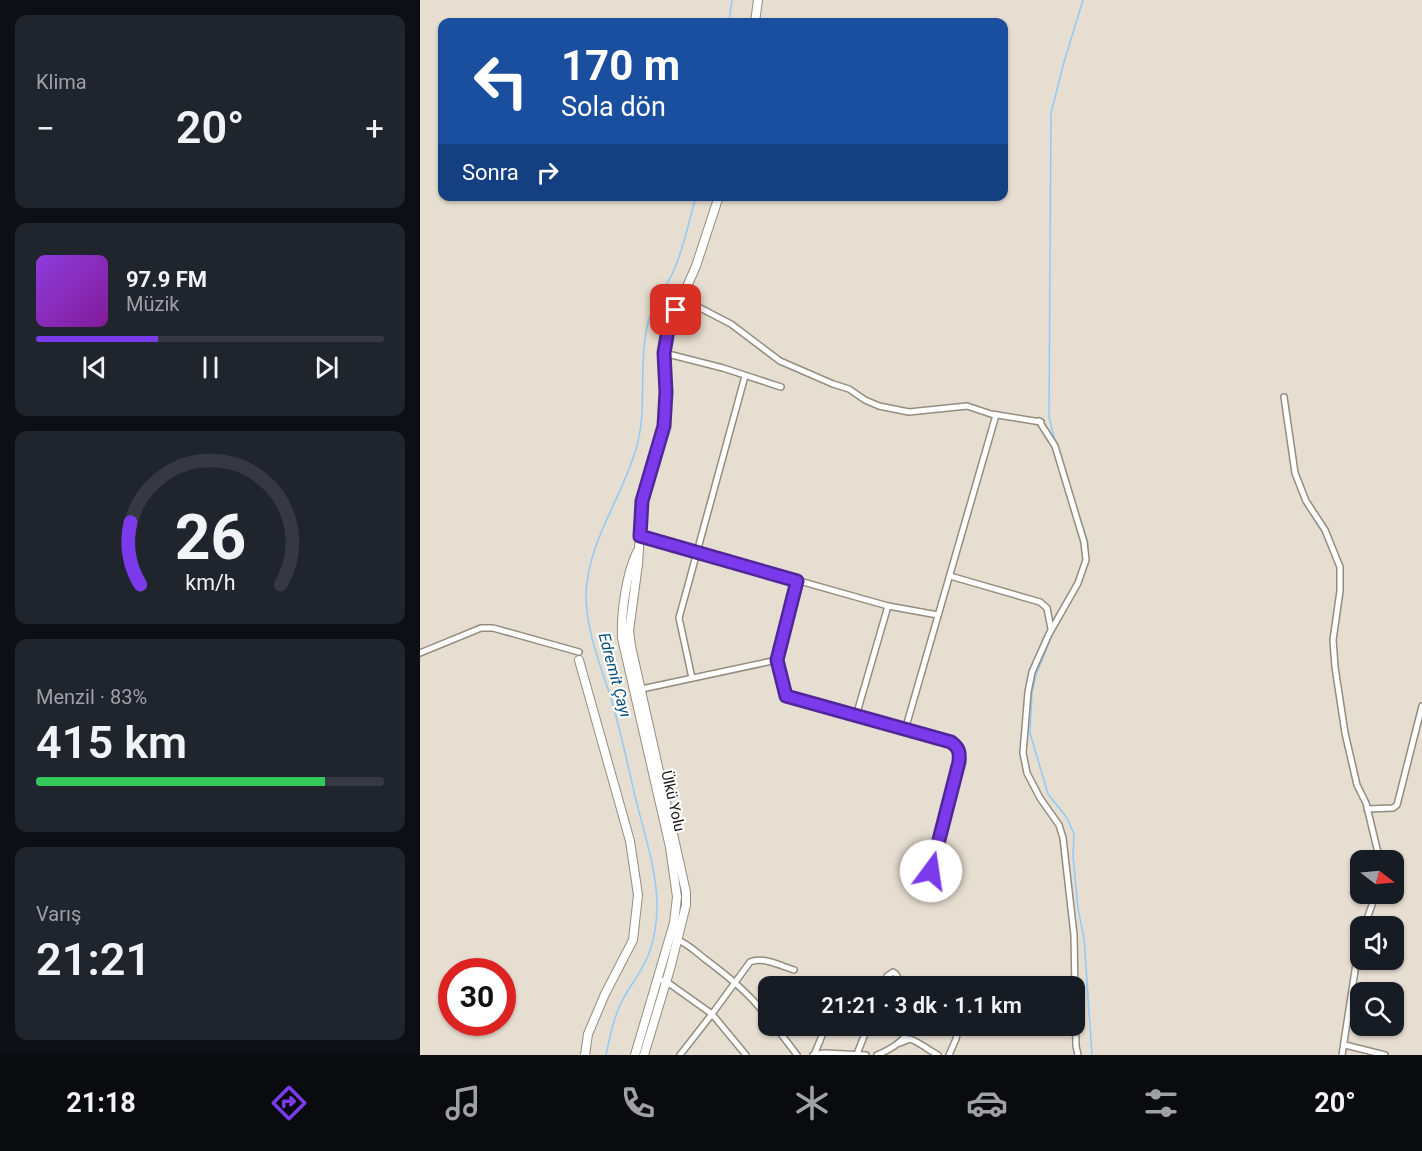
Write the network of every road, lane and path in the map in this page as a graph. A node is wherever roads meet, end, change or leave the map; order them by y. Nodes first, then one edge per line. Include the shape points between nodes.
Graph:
1 (758, 0) edge
2 (756, 18) edge
3 (717, 201) edge
4 (681, 298) junction
5 (664, 353) junction
6 (745, 376) junction
7 (781, 387) dead end
8 (1284, 397) dead end
9 (996, 415) junction
10 (640, 536) junction
11 (697, 552) junction
12 (950, 576) junction
13 (797, 581) junction
14 (888, 606) junction
15 (938, 615) junction
16 (1051, 630) junction
17 (420, 653) edge
18 (579, 656) joint
19 (777, 660) junction
20 (692, 678) junction
21 (637, 690) junction
22 (1422, 706) edge
23 (856, 716) junction
24 (1421, 716) edge
25 (906, 730) junction
26 (1367, 809) junction
27 (1377, 850) edge
28 (926, 889) dead end
29 (678, 940) junction
30 (794, 970) dead end
31 (1356, 970) edge
32 (658, 979) junction
33 (667, 982) junction
34 (736, 982) junction
35 (758, 1004) edge
36 (712, 1014) junction
37 (595, 1018) junction
38 (782, 1036) edge
39 (822, 1036) edge
40 (864, 1036) edge
41 (905, 1036) edge
42 (957, 1036) edge
43 (898, 1044) junction
44 (1345, 1045) junction
45 (857, 1054) edge
46 (585, 1055) edge
47 (590, 1055) edge
48 (635, 1055) edge
49 (644, 1055) edge
50 (680, 1055) edge
51 (747, 1055) edge
52 (797, 1055) edge
53 (814, 1055) edge
54 (866, 1055) edge
55 (877, 1055) edge
56 (938, 1055) edge
57 (949, 1055) edge
58 (1078, 1055) edge
59 (1342, 1055) edge
60 (1385, 1055) edge

1 - 2 main road
3 - 4 main road, Ülkü Yolu
4 - 5 main road, Ülkü Yolu
4 - 9 street via 730,324 780,361 849,389 879,406 909,412 967,406
5 - 6 street
5 - 10 main road, Ülkü Yolu via 664,426 642,501
6 - 7 street
6 - 11 street
8 - 26 street via 1295,473 1340,567 1333,640 1335,667 1354,774
9 - 12 street
9 - 16 street via 1041,422 1055,446 1084,542 1086,560 1078,583
10 - 11 street
10 - 21 main road, Ülkü Yolu via 621,626 624,651
11 - 13 street
11 - 20 street via 679,618
12 - 15 street
12 - 16 street via 1040,602 1047,608
13 - 14 street
13 - 19 street
14 - 15 street
14 - 23 street
15 - 25 street
16 - 58 street via 1032,672 1023,753 1027,773 1063,838 1074,935
17 - 18 street via 481,628 492,628
18 - 37 main road via 630,841 638,895 633,940
19 - 20 street
19 - 23 street via 786,696
20 - 21 street
21 - 29 main road, Ülkü Yolu via 686,892
21 - 32 main road, Ülkü Yolu via 677,897
22 - 24 street
23 - 25 street
24 - 26 street via 1397,805
25 - 28 street via 951,742 960,753
26 - 27 street
29 - 33 main road, Ülkü Yolu
29 - 34 street
30 - 34 street via 756,959 748,963
31 - 44 street
32 - 33 street
32 - 48 main road, Ülkü Yolu
33 - 36 street
33 - 49 main road, Ülkü Yolu
34 - 35 street
34 - 36 street
36 - 50 street
36 - 51 street
37 - 46 main road
37 - 47 main road
38 - 52 street
39 - 53 street
40 - 45 street
41 - 43 street
42 - 57 street
43 - 55 street
43 - 56 street via 910,1039
44 - 59 street
44 - 60 street
45 - 53 street
45 - 54 street

